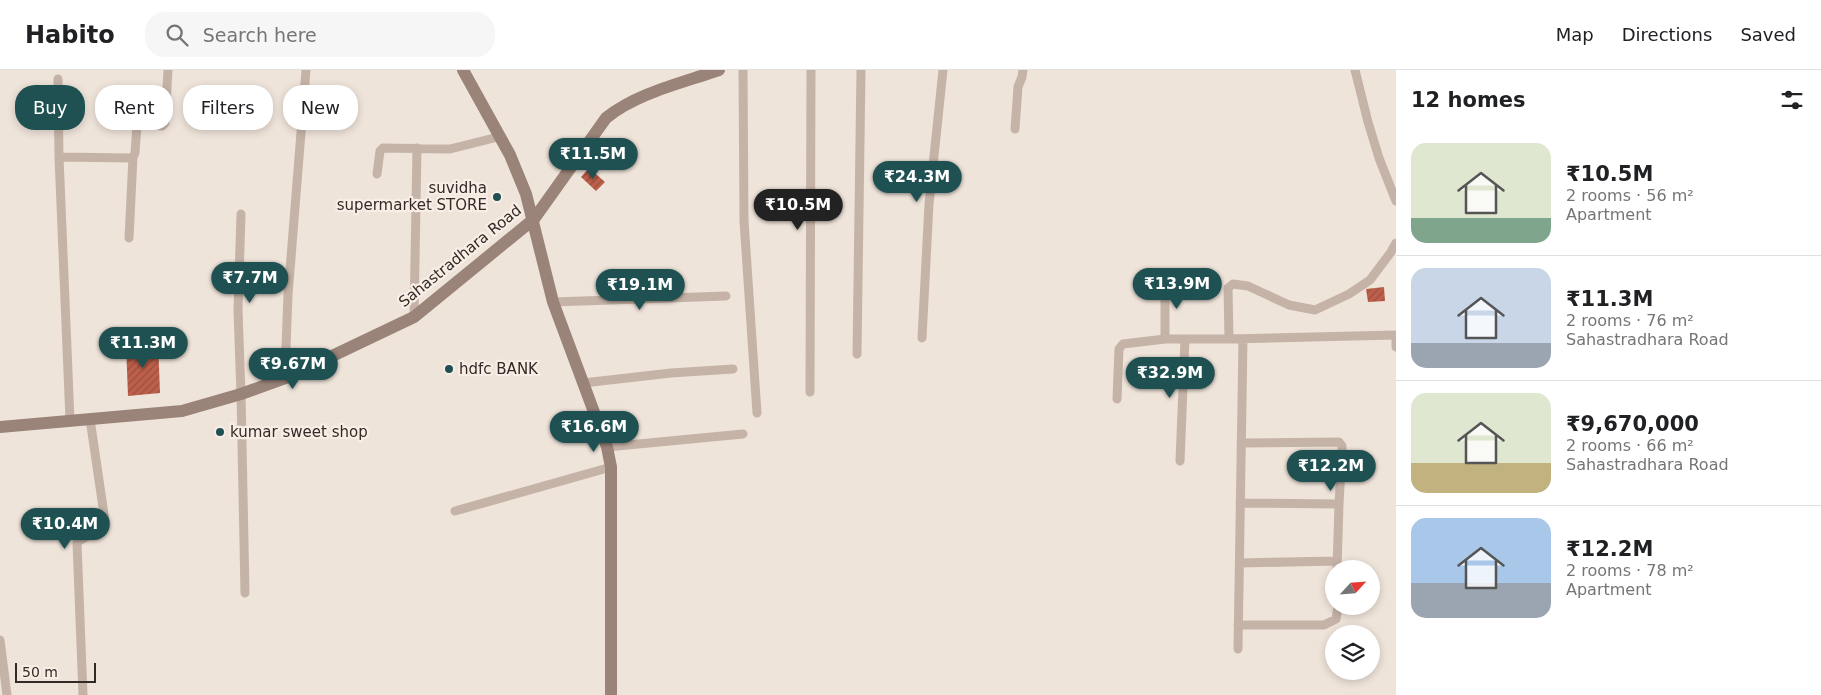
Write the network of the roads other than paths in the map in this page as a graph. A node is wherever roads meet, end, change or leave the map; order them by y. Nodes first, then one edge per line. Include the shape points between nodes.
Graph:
1 (168, 70) edge
2 (306, 70) edge
3 (463, 70) edge
4 (719, 70) edge
5 (743, 70) edge
6 (811, 70) edge
7 (861, 70) edge
8 (943, 70) edge
9 (1023, 70) edge
10 (1355, 70) edge
11 (58, 79) dead end
12 (1015, 129) dead end
13 (498, 137) junction
14 (417, 148) junction
15 (59, 157) junction
16 (133, 157) junction
17 (377, 174) dead end
18 (1396, 201) edge
19 (241, 214) dead end
20 (534, 219) junction
21 (128, 238) dead end
22 (1396, 243) edge
23 (1165, 280) dead end
24 (726, 296) dead end
25 (554, 302) junction
26 (414, 317) junction
27 (1396, 335) edge
28 (922, 338) dead end
29 (1165, 339) junction
30 (1185, 339) junction
31 (1229, 339) junction
32 (1243, 339) junction
33 (1396, 347) edge
34 (857, 354) dead end
35 (733, 369) dead end
36 (288, 377) junction
37 (583, 383) junction
38 (810, 392) dead end
39 (242, 394) junction
40 (1118, 399) dead end
41 (757, 413) dead end
42 (90, 418) junction
43 (70, 420) junction
44 (0, 427) edge
45 (743, 434) dead end
46 (1241, 443) junction
47 (608, 447) junction
48 (1180, 461) dead end
49 (611, 467) junction
50 (1240, 503) junction
51 (1338, 504) junction
52 (455, 510) dead end
53 (1336, 560) edge
54 (1240, 563) junction
55 (1325, 565) edge
56 (245, 594) dead end
57 (1337, 615) edge
58 (1238, 625) junction
59 (0, 645) edge
60 (1238, 649) dead end
61 (7, 695) edge
62 (83, 695) edge
63 (611, 695) edge

1 - 16 street via 165,123 162,126 137,125
2 - 36 street via 288,294
3 - 13 main road
4 - 20 main road, Sahastradhara Road via 637,100 606,118
5 - 41 street via 744,221
6 - 38 street
7 - 34 street
8 - 28 street via 929,204
9 - 12 street via 1018,87
10 - 18 street via 1368,122
11 - 15 street
13 - 14 street via 450,149
13 - 20 main road via 516,169
14 - 17 street via 384,148 380,151
14 - 26 street
15 - 16 street
15 - 43 street
16 - 21 street
19 - 39 street via 238,310
20 - 25 main road
20 - 26 main road, Sahastradhara Road
22 - 31 street via 1370,280 1315,310 1289,305 1248,286 1230,284
23 - 29 street
24 - 25 street
25 - 37 main road
26 - 36 main road, Sahastradhara Road
27 - 32 street
27 - 33 street
29 - 30 street
29 - 40 street via 1123,344 1119,350
30 - 31 street
30 - 48 street
31 - 32 street
32 - 46 street
35 - 37 street
36 - 39 main road, Sahastradhara Road
37 - 47 main road
39 - 42 main road, Sahastradhara Road via 182,411
39 - 56 street
42 - 43 main road, Sahastradhara Road
42 - 62 street via 105,521 101,529 77,543
43 - 44 main road, Sahastradhara Road
45 - 47 street
46 - 50 street
46 - 51 street via 1338,442 1342,451
47 - 49 main road
49 - 52 street
49 - 63 main road
50 - 51 street
50 - 54 street
51 - 53 street
54 - 55 street
54 - 58 street
57 - 58 street via 1336,619 1324,625
58 - 60 street
59 - 61 street

